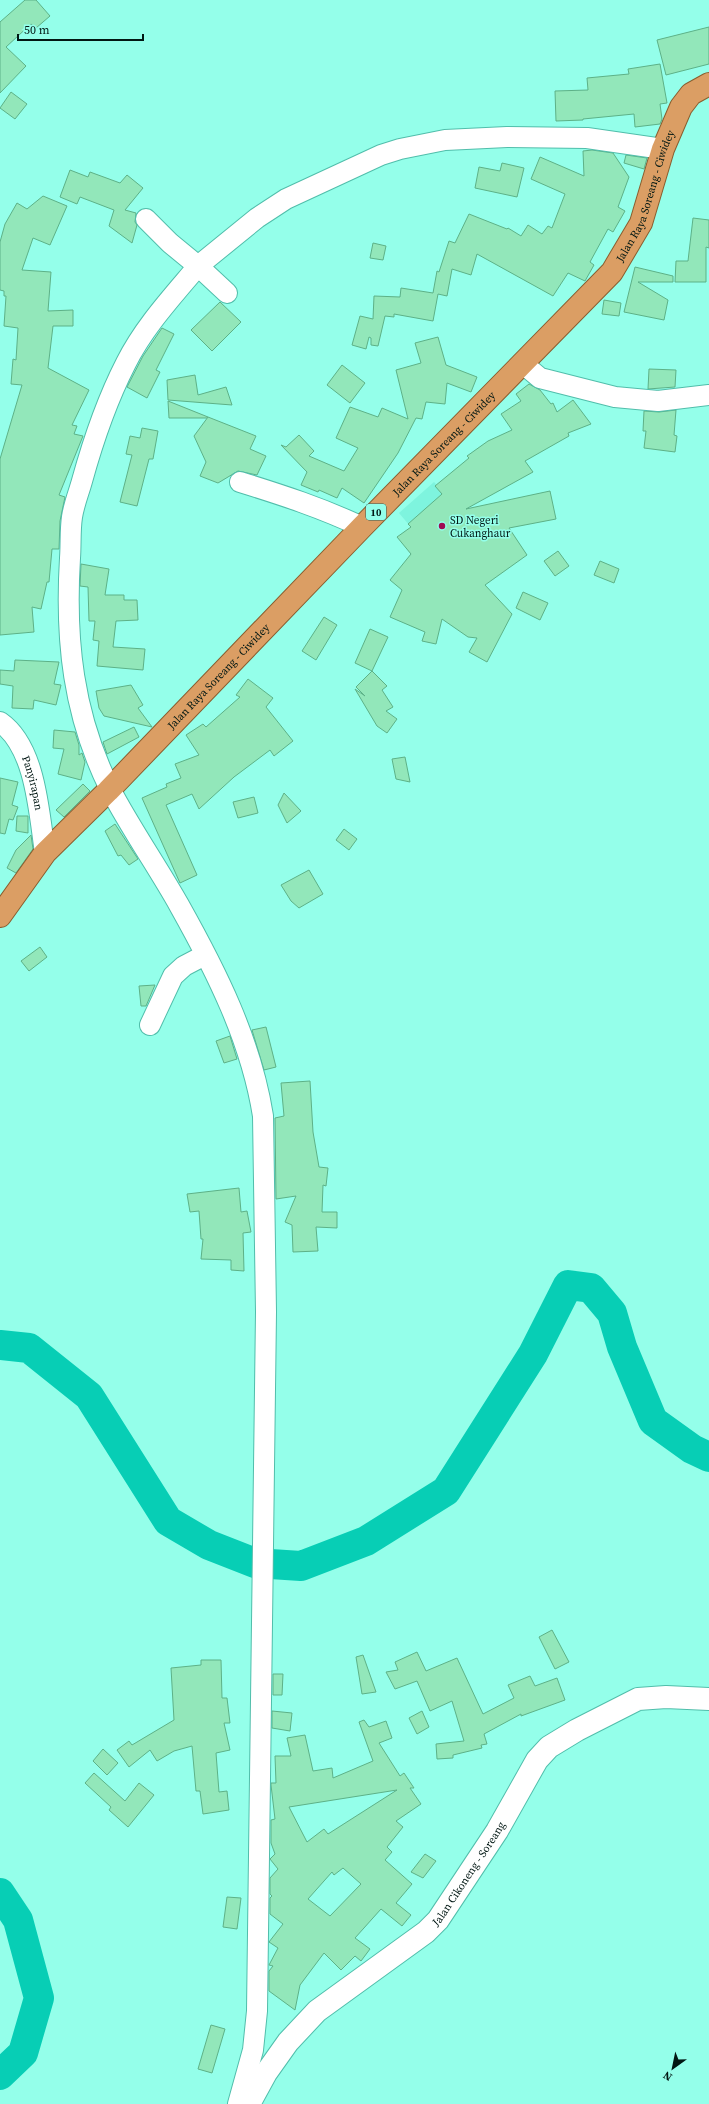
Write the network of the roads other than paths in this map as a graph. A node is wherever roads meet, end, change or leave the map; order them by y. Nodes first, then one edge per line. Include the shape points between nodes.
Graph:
1 (709, 84) edge
2 (663, 150) junction
3 (146, 218) dead end
4 (198, 266) junction
5 (227, 293) dead end
6 (522, 362) junction
7 (709, 395) edge
8 (240, 482) dead end
9 (362, 527) junction
10 (0, 722) edge
11 (110, 789) junction
12 (45, 853) junction
13 (0, 916) edge
14 (205, 955) junction
15 (150, 1025) dead end
16 (709, 1699) edge
17 (238, 2104) edge
18 (249, 2104) edge

1 - 2 highway, Jalan Raya Soreang - Ciwidey / 10 via 691,94 681,107
2 - 4 street via 587,138 522,137 445,140 407,148 381,155 286,199 257,218
2 - 6 highway, Jalan Raya Soreang - Ciwidey / 10 via 641,223 612,272 581,306
3 - 4 street via 170,243
4 - 5 street
4 - 11 street via 161,310 126,362 89,455 72,517 68,603 70,659 89,740
6 - 7 street via 540,378 615,397 658,401
6 - 9 highway, Jalan Raya Soreang - Ciwidey / 10
8 - 9 street via 292,497
9 - 11 highway, Jalan Raya Soreang - Ciwidey / 10
10 - 12 street, Panyirapan via 16,736 24,750 36,795
11 - 12 highway, Jalan Raya Soreang - Ciwidey / 10
11 - 14 street via 180,906
12 - 13 highway, Jalan Raya Soreang - Ciwidey / 10
14 - 15 street via 184,966 173,976
14 - 17 street via 230,1004 250,1059 263,1116 266,1312 257,2011 253,2050
16 - 18 street, Jalan Cikoneng - Soreang via 638,1699 549,1747 537,1760 497,1831 438,1920 426,1932 317,2011 288,2042 266,2073

